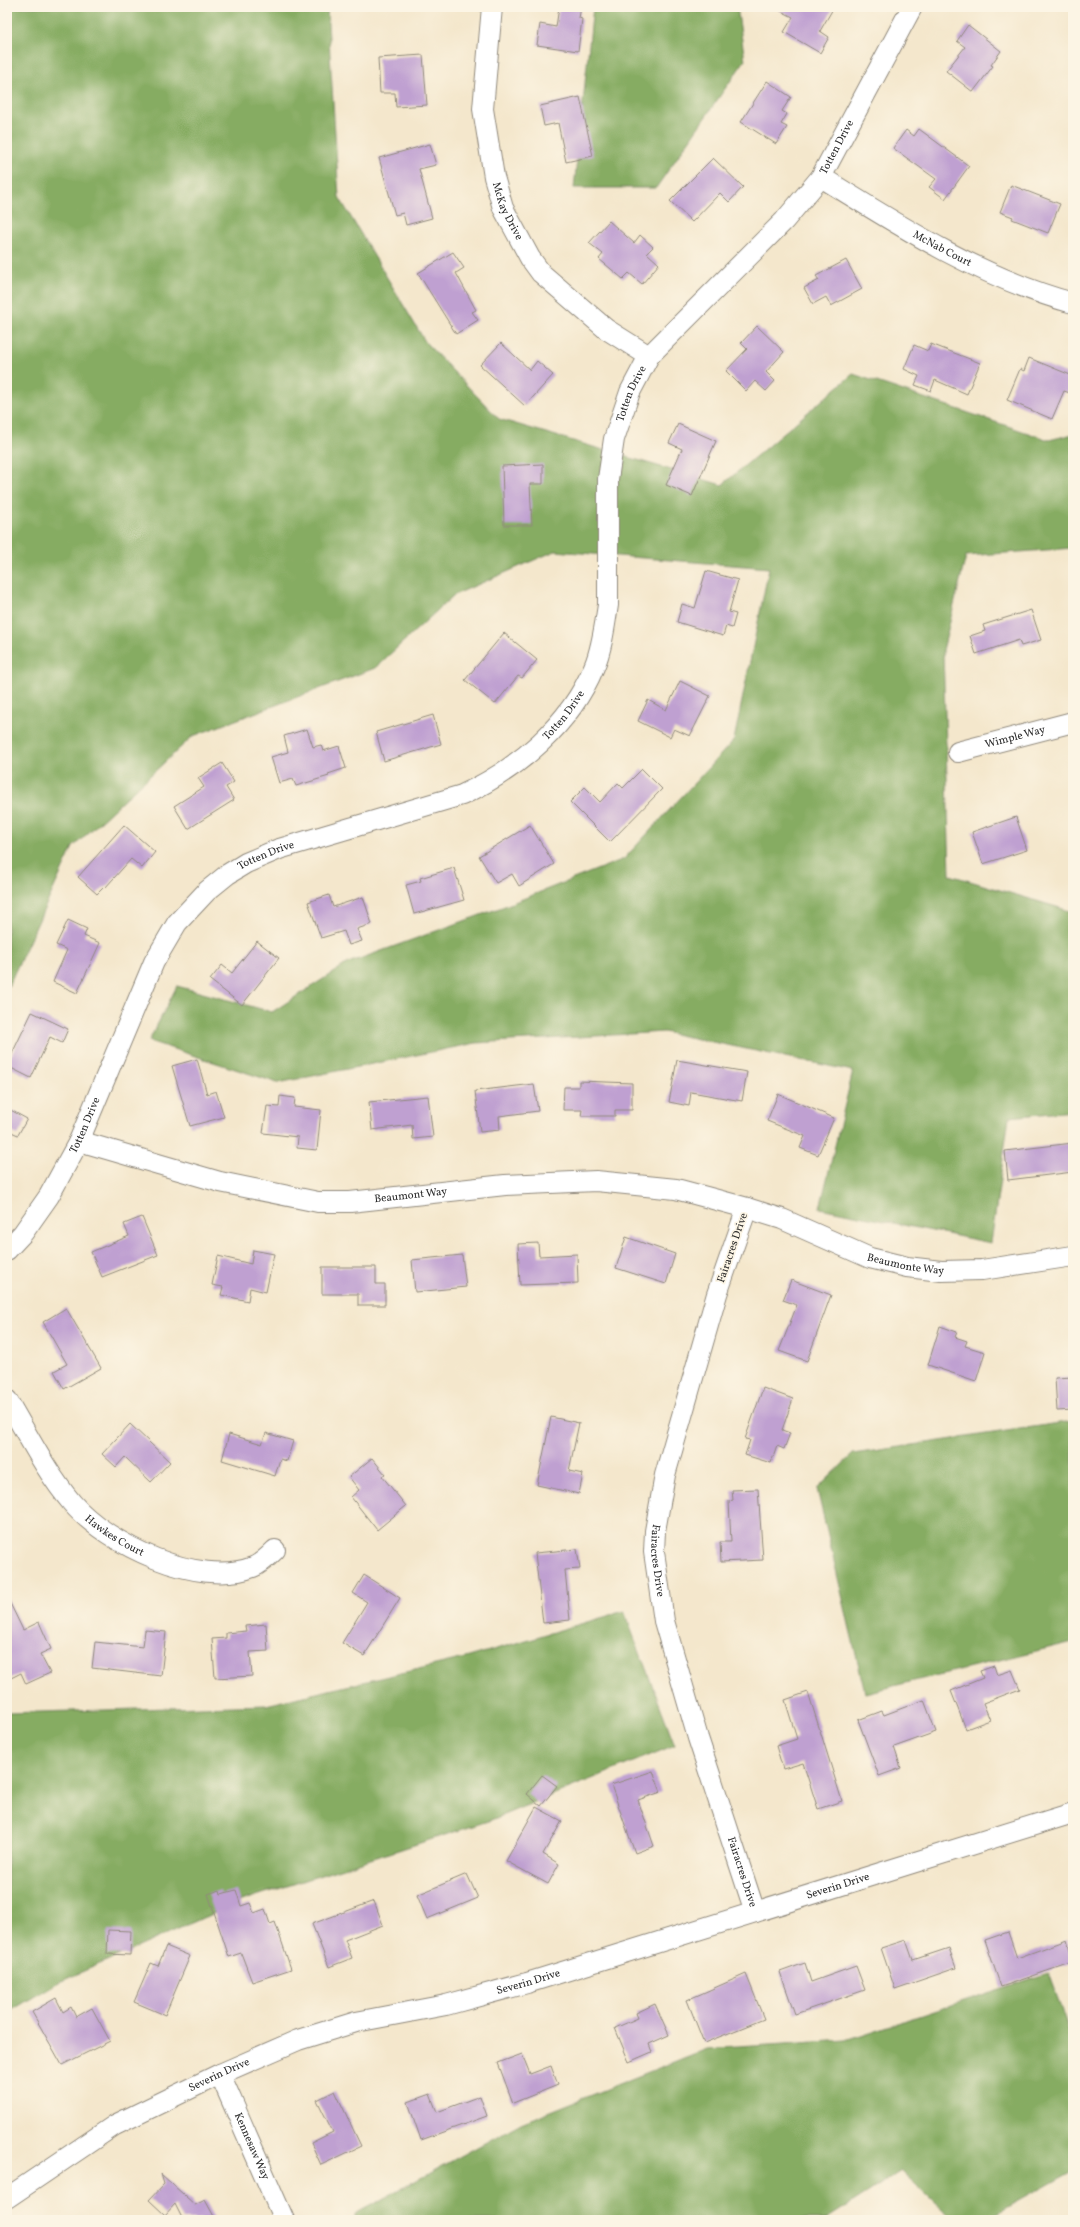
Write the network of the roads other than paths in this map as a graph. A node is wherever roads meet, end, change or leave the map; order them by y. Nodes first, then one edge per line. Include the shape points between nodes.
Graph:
1 (492, 7) edge
2 (912, 7) edge
3 (821, 177) junction
4 (1073, 303) edge
5 (649, 356) junction
6 (1073, 722) edge
7 (958, 752) dead end
8 (79, 1141) junction
9 (747, 1208) junction
10 (7, 1250) edge
11 (1073, 1256) edge
12 (7, 1400) edge
13 (275, 1550) dead end
14 (1073, 1813) edge
15 (755, 1912) junction
16 (220, 2074) junction
17 (7, 2198) edge
18 (284, 2220) edge

1 - 5 street, McKay Drive via 483,109 494,177 503,208 541,273 606,329
2 - 3 street, Totten Drive
3 - 4 street, McNab Court via 913,235 980,269
3 - 5 street, Totten Drive via 784,221
5 - 8 street, Totten Drive via 630,392 614,439 608,479 608,605 595,666 574,703 550,733 524,759 481,786 462,795 279,849 246,863 207,891 177,923 154,962
6 - 7 street, Wimple Way
8 - 9 street, Beaumont Way via 220,1182 318,1202 350,1202 505,1185 596,1180 676,1189
8 - 10 street, Totten Drive via 49,1196 23,1233
9 - 11 street, Beaumonte Way via 782,1219 870,1258 908,1267 941,1271 982,1270
9 - 15 street, Fairacres Drive via 717,1294 665,1475 654,1552 664,1621 698,1738
12 - 13 street, Hawkes Court via 53,1479 74,1504 96,1524 125,1543 150,1556 209,1572 237,1571 255,1566
14 - 15 street, Severin Drive
15 - 16 street, Severin Drive via 528,1984 446,2005 356,2022 298,2040
16 - 17 street, Severin Drive via 115,2125
16 - 18 street, Kennesaw Way

